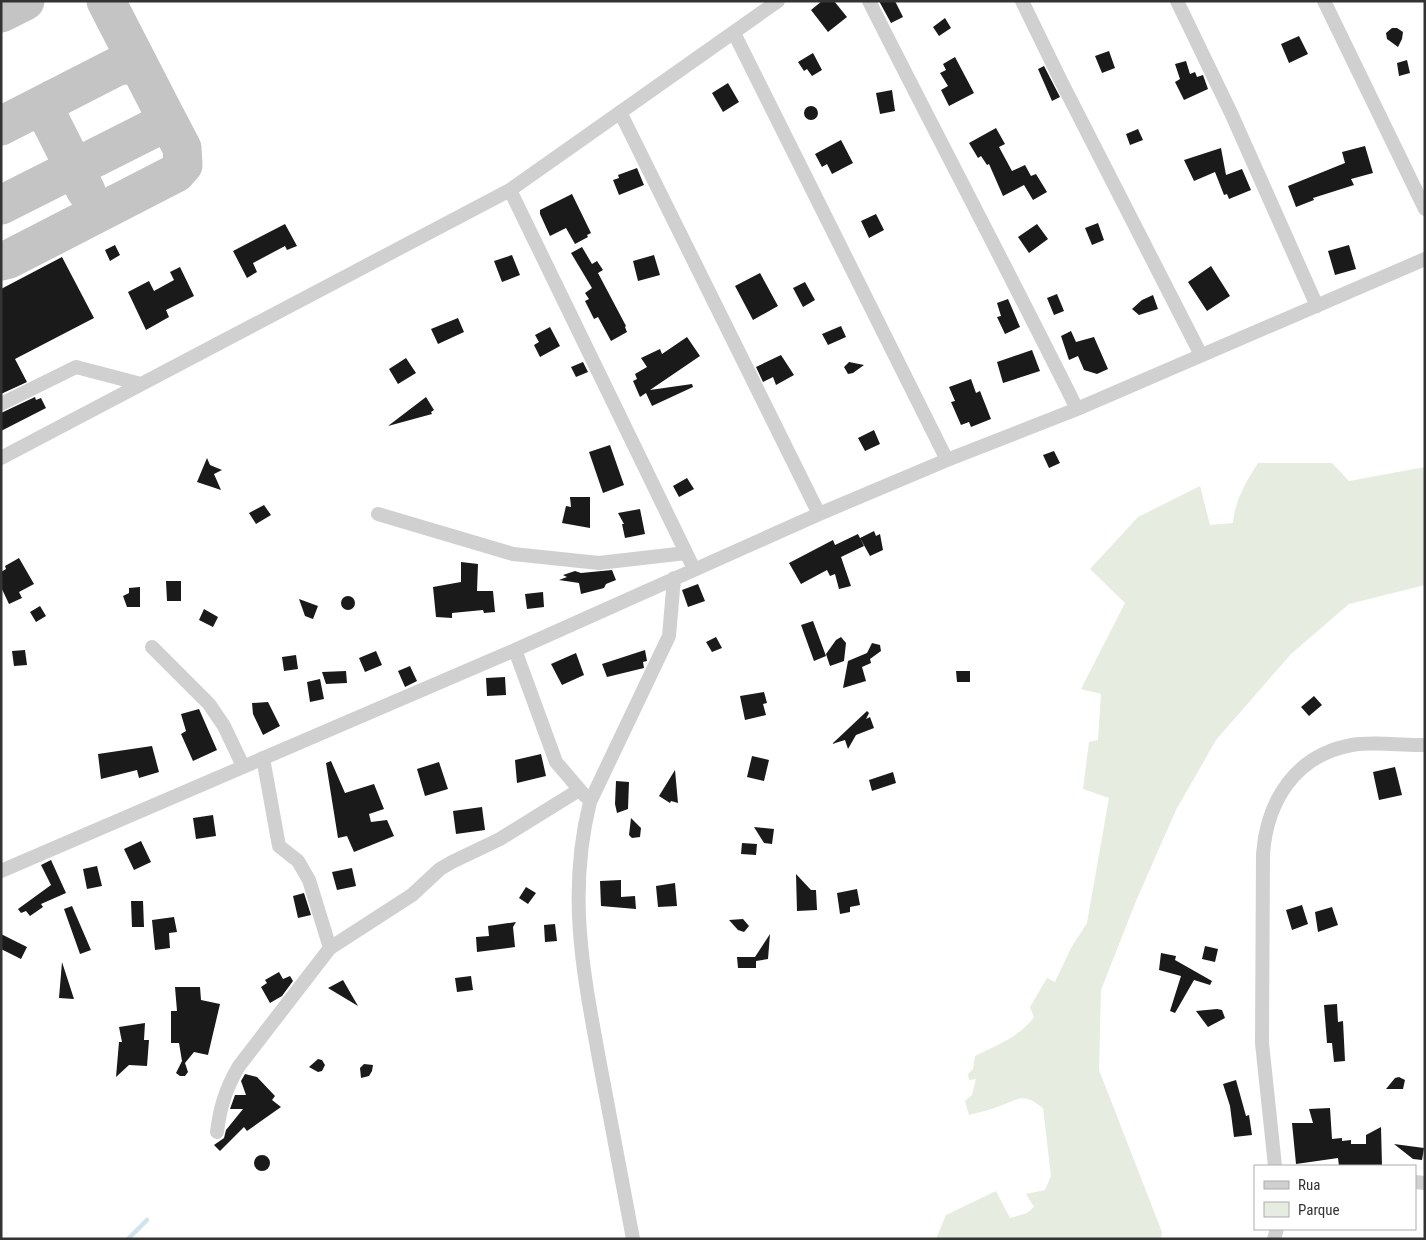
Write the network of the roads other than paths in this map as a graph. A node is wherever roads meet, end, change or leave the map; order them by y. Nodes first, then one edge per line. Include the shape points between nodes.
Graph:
1 (778, 1) edge
2 (869, 1) edge
3 (1022, 1) edge
4 (1177, 1) edge
5 (1324, 1) edge
6 (734, 34) junction
7 (620, 112) junction
8 (510, 190) junction
9 (1425, 209) edge
10 (1425, 259) edge
11 (1317, 306) junction
12 (1201, 355) junction
13 (141, 384) junction
14 (1, 404) edge
15 (1077, 409) junction
16 (1, 458) edge
17 (947, 460) junction
18 (378, 514) dead end
19 (819, 514) junction
20 (686, 553) junction
21 (694, 569) junction
22 (674, 578) junction
23 (152, 647) dead end
24 (515, 650) junction
25 (1425, 746) edge
26 (262, 758) junction
27 (242, 766) junction
28 (579, 790) junction
29 (590, 802) junction
30 (1, 871) edge
31 (330, 948) junction
32 (217, 1132) dead end
33 (1275, 1165) edge
34 (633, 1239) edge

1 - 6 street
2 - 15 street
3 - 12 street
4 - 11 street
5 - 9 street
6 - 7 street
6 - 17 street
7 - 8 street
7 - 19 street
8 - 13 street
8 - 20 street
10 - 11 street
11 - 12 street
12 - 15 street
13 - 14 street via 76,367
13 - 16 street
15 - 17 street
17 - 19 street
18 - 20 street via 513,554 599,563
19 - 21 street
20 - 21 street
21 - 22 street
22 - 24 street
22 - 29 street via 669,636
23 - 27 street via 208,704 224,726
24 - 26 street
24 - 28 street via 556,762
25 - 33 street via 1352,745 1327,752 1311,759 1294,774 1272,810 1264,834 1263,854 1262,1043
26 - 27 street
26 - 31 street via 279,846 298,861 309,880
27 - 30 street
28 - 29 street
28 - 31 street via 500,839 440,869 412,895
29 - 34 street via 578,873 583,972
31 - 32 street via 228,1084 220,1106

